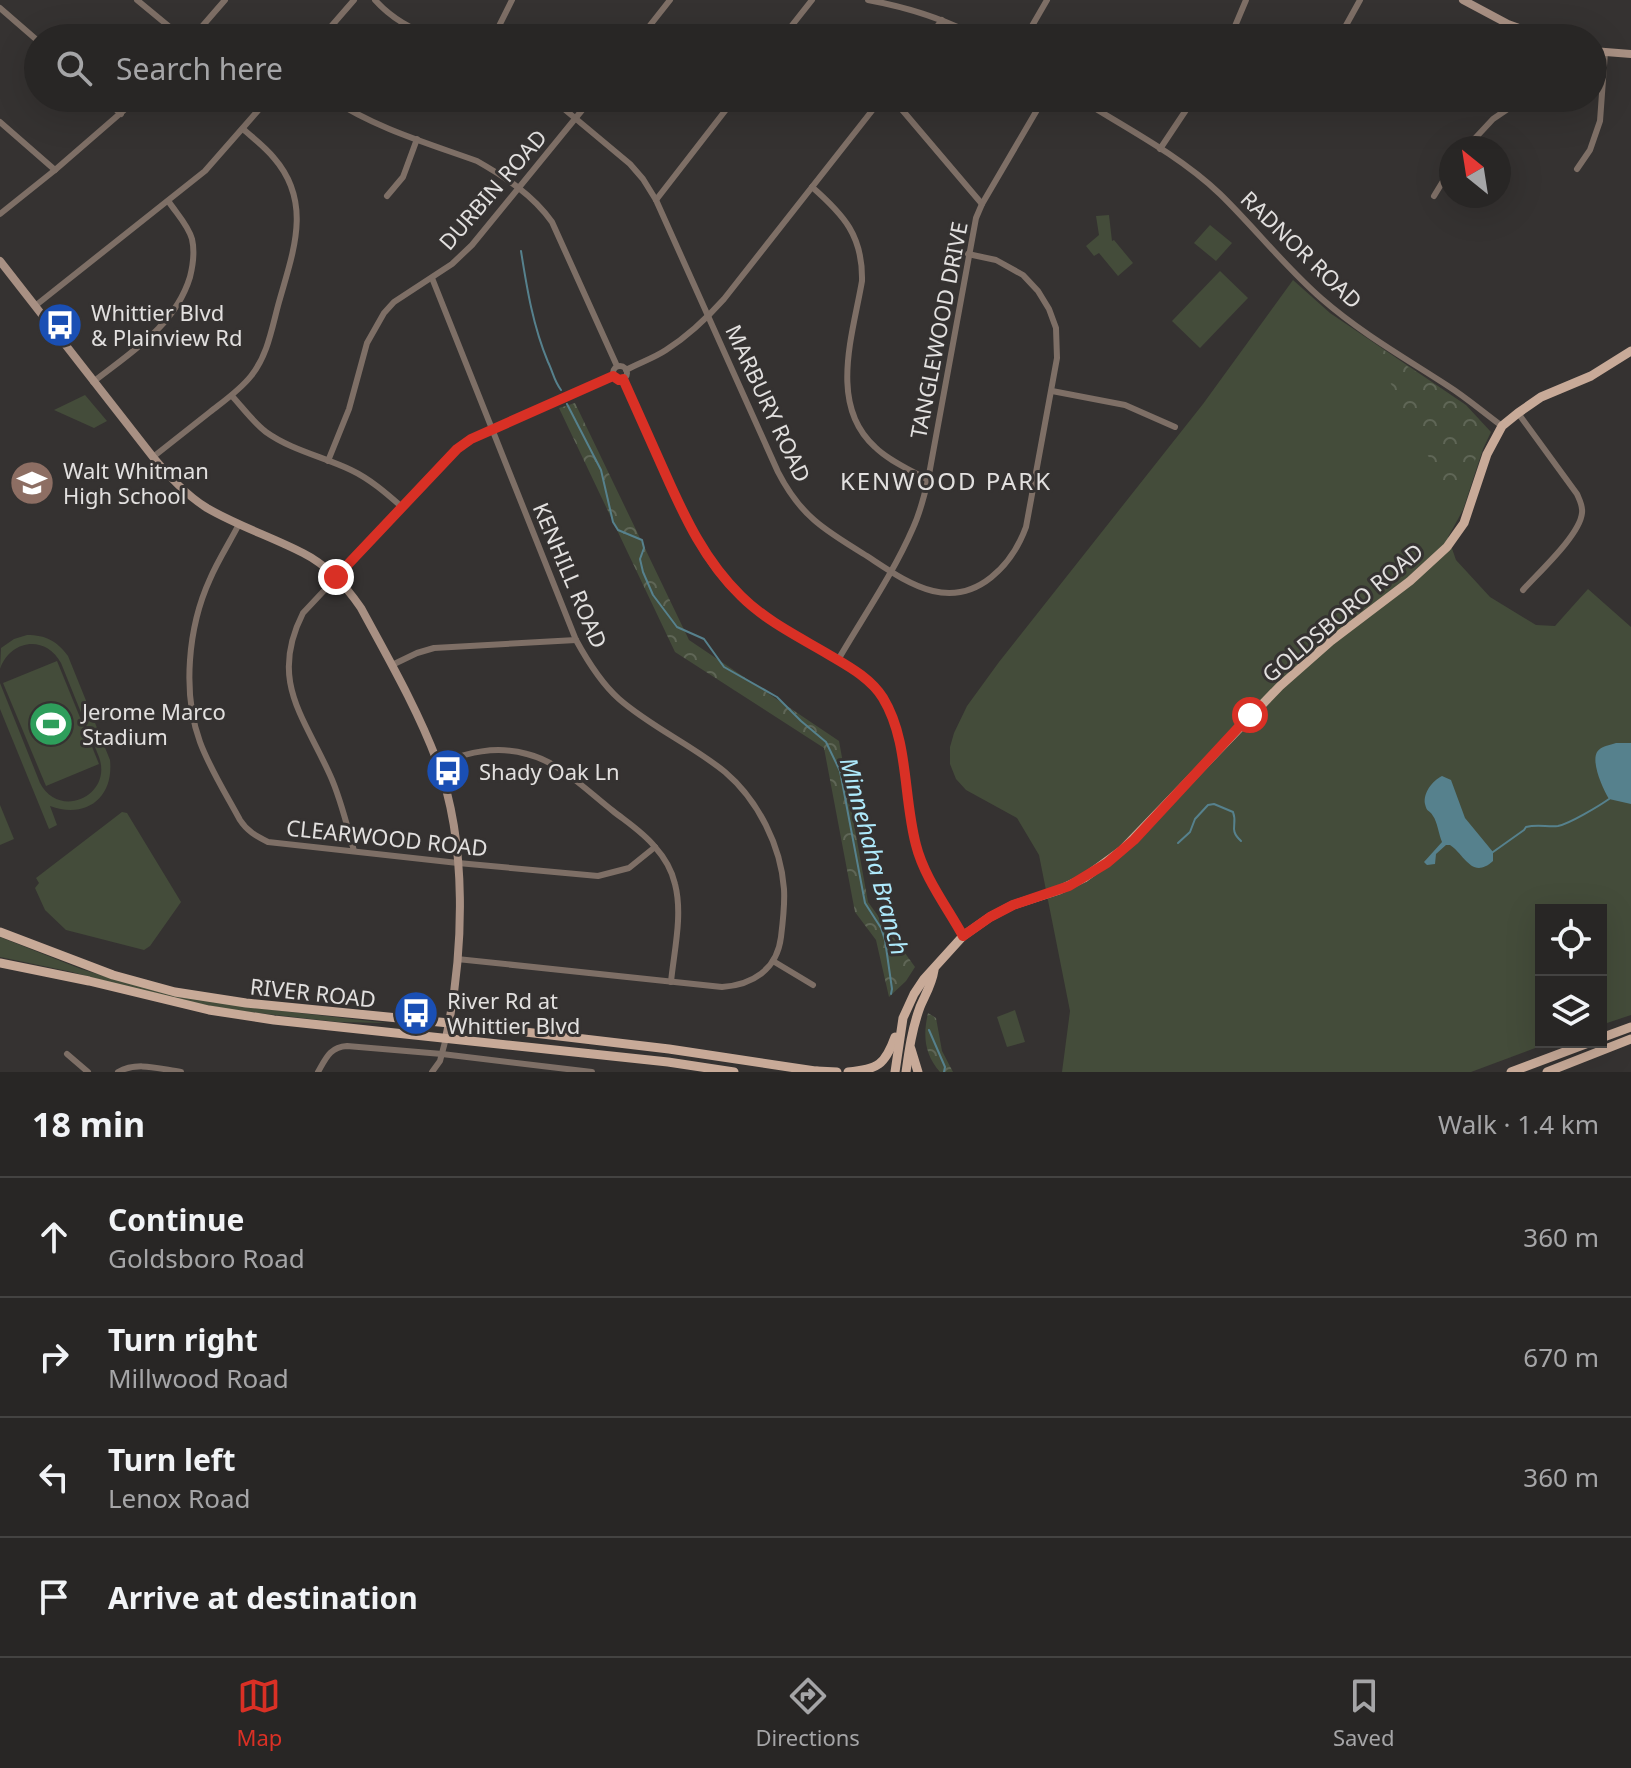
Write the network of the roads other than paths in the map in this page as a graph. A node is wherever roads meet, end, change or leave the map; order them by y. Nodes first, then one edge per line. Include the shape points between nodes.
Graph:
1 (137, 0) edge
2 (225, 0) edge
3 (354, 0) edge
4 (375, 0) edge
5 (512, 0) edge
6 (670, 0) edge
7 (812, 0) edge
8 (868, 0) edge
9 (1047, 0) edge
10 (1246, 0) edge
11 (1360, 0) edge
12 (1463, 0) edge
13 (0, 8) edge
14 (942, 20) junction
15 (166, 24) edge
16 (204, 24) edge
17 (333, 24) edge
18 (404, 24) edge
19 (500, 24) edge
20 (651, 24) edge
21 (793, 24) edge
22 (939, 24) edge
23 (950, 24) edge
24 (1033, 24) edge
25 (1236, 24) edge
26 (1347, 24) edge
27 (1508, 24) edge
28 (24, 29) edge
29 (1607, 52) edge
30 (1631, 54) edge
31 (119, 112) edge
32 (257, 112) edge
33 (351, 112) edge
34 (568, 112) edge
35 (581, 112) edge
36 (724, 112) edge
37 (871, 112) edge
38 (904, 112) edge
39 (1036, 112) edge
40 (1101, 112) edge
41 (1185, 112) edge
42 (1503, 112) edge
43 (1601, 112) edge
44 (121, 114) joint
45 (576, 118) junction
46 (0, 122) edge
47 (243, 129) junction
48 (1477, 136) edge
49 (417, 139) junction
50 (1160, 149) junction
51 (1577, 169) dead end
52 (55, 170) junction
53 (812, 187) junction
54 (520, 188) junction
55 (1439, 188) edge
56 (387, 196) dead end
57 (1434, 196) dead end
58 (656, 200) junction
59 (169, 202) junction
60 (982, 204) junction
61 (0, 214) edge
62 (968, 254) junction
63 (0, 261) edge
64 (432, 278) junction
65 (35, 306) junction
66 (709, 316) junction
67 (1631, 351) edge
68 (617, 366) junction
69 (626, 370) junction
70 (613, 376) junction
71 (623, 379) junction
72 (93, 382) junction
73 (1052, 391) junction
74 (232, 396) junction
75 (1518, 413) junction
76 (1502, 426) junction
77 (1175, 427) dead end
78 (492, 430) junction
79 (153, 457) junction
80 (328, 461) junction
81 (928, 480) junction
82 (402, 507) junction
83 (239, 524) junction
84 (890, 571) junction
85 (336, 577) junction
86 (1523, 590) dead end
87 (576, 640) junction
88 (838, 660) junction
89 (392, 665) junction
90 (438, 763) junction
91 (655, 847) junction
92 (354, 851) junction
93 (458, 863) junction
94 (0, 932) edge
95 (963, 936) junction
96 (457, 959) junction
97 (773, 961) junction
98 (0, 963) edge
99 (934, 970) junction
100 (671, 982) junction
101 (813, 985) dead end
102 (903, 1018) junction
103 (449, 1023) junction
104 (1631, 1027) edge
105 (1607, 1036) edge
106 (446, 1038) junction
107 (1631, 1039) edge
108 (909, 1043) junction
109 (1575, 1048) edge
110 (67, 1054) dead end
111 (442, 1054) junction
112 (542, 1069) edge
113 (811, 1070) edge
114 (88, 1072) edge
115 (118, 1072) edge
116 (181, 1072) edge
117 (318, 1072) edge
118 (432, 1072) edge
119 (592, 1072) edge
120 (734, 1072) edge
121 (822, 1072) edge
122 (837, 1072) edge
123 (848, 1072) edge
124 (895, 1072) edge
125 (906, 1072) edge
126 (918, 1072) edge
127 (1511, 1072) edge
128 (1547, 1072) edge

1 - 15 street
2 - 16 street
3 - 17 street
4 - 18 street
5 - 19 street
6 - 20 street
7 - 21 street
8 - 14 street
9 - 24 street
10 - 25 street
11 - 26 street
12 - 27 street
13 - 28 street
14 - 22 street
14 - 23 street
29 - 30 street
31 - 44 street
32 - 47 street
33 - 49 street
34 - 45 street, MARBURY ROAD
35 - 45 street, DURBIN ROAD
36 - 58 street
37 - 53 street
38 - 60 street
39 - 60 street, TANGLEWOOD DRIVE
40 - 50 street, RADNOR ROAD
41 - 50 street
42 - 48 street
43 - 51 street via 1596,137
44 - 52 street
45 - 54 street, DURBIN ROAD
45 - 58 street, MARBURY ROAD via 630,164
46 - 52 street
47 - 59 street
47 - 74 street via 284,171 298,225 266,351
49 - 54 street via 477,161
49 - 56 street via 403,177
50 - 76 street, RADNOR ROAD via 1219,194 1323,300
52 - 61 street
53 - 66 street
53 - 81 street via 844,217 863,266 847,372 853,416 877,450
54 - 64 street, DURBIN ROAD via 472,245
54 - 68 street via 552,222
55 - 57 street
58 - 66 street, MARBURY ROAD
59 - 65 street
59 - 72 street via 191,238 193,265 186,289 156,332
60 - 62 street, TANGLEWOOD DRIVE
62 - 73 street, MARBURY ROAD via 996,260 1038,291 1056,328
62 - 81 street, TANGLEWOOD DRIVE
63 - 65 street
64 - 78 street, KENHILL ROAD
64 - 80 street, DURBIN ROAD via 394,302 374,327
65 - 72 street
66 - 69 street via 665,351
66 - 84 street, MARBURY ROAD via 797,503 823,529
67 - 75 main road, GOLDSBORO ROAD
68 - 69 street
68 - 70 street
69 - 71 street
70 - 71 street
70 - 78 street
71 - 88 street via 691,531 714,566 775,623
72 - 79 street
73 - 77 street via 1125,405
73 - 84 street, MARBURY ROAD via 1026,527 1009,560 979,585 955,592 913,584
74 - 79 street
74 - 80 street via 267,433
75 - 76 main road, GOLDSBORO ROAD
75 - 86 street via 1582,506 1577,530
76 - 95 main road, GOLDSBORO ROAD via 1464,523 1436,558 1280,686 1107,863 1069,886 1013,905
78 - 82 street via 457,449
78 - 87 street, KENHILL ROAD
79 - 83 street via 190,495
80 - 82 street via 365,478
81 - 84 street, TANGLEWOOD DRIVE via 912,531
82 - 85 street
83 - 85 street via 305,554
83 - 92 street, CLEARWOOD ROAD via 197,615 189,672 199,740 240,820 255,836
84 - 88 street, TANGLEWOOD DRIVE
85 - 89 street via 361,608
85 - 92 street via 303,613 293,633 288,677 331,777
87 - 89 street via 434,648
87 - 97 street, KENHILL ROAD via 617,697 725,772 760,814 784,887 780,943
88 - 95 street via 872,684 891,712 916,848
89 - 90 street
90 - 91 street via 483,749 529,754 566,774
90 - 93 street
91 - 93 street, CLEARWOOD ROAD via 629,868 598,876
91 - 100 street via 670,870 678,898
92 - 93 street, CLEARWOOD ROAD
93 - 96 street
94 - 103 main road, RIVER ROAD via 113,975 175,992
95 - 99 main road, GOLDSBORO ROAD
96 - 100 street
96 - 103 street
97 - 100 street via 759,976 738,986
97 - 101 street
98 - 106 main road, RIVER ROAD via 209,1010
99 - 102 main road, GOLDSBORO ROAD
99 - 108 main road, GOLDSBORO ROAD
102 - 123 main road via 882,1062
102 - 124 main road, GOLDSBORO ROAD
103 - 106 street
103 - 113 main road, RIVER ROAD
104 - 105 main road
106 - 111 street
106 - 120 main road, RIVER ROAD
107 - 128 main road
108 - 125 main road, GOLDSBORO ROAD
108 - 126 main road
109 - 127 main road
110 - 114 street
111 - 112 street
111 - 117 street via 339,1046
111 - 118 street
112 - 119 street
113 - 121 main road, RIVER ROAD
113 - 122 main road
115 - 116 street via 140,1065

